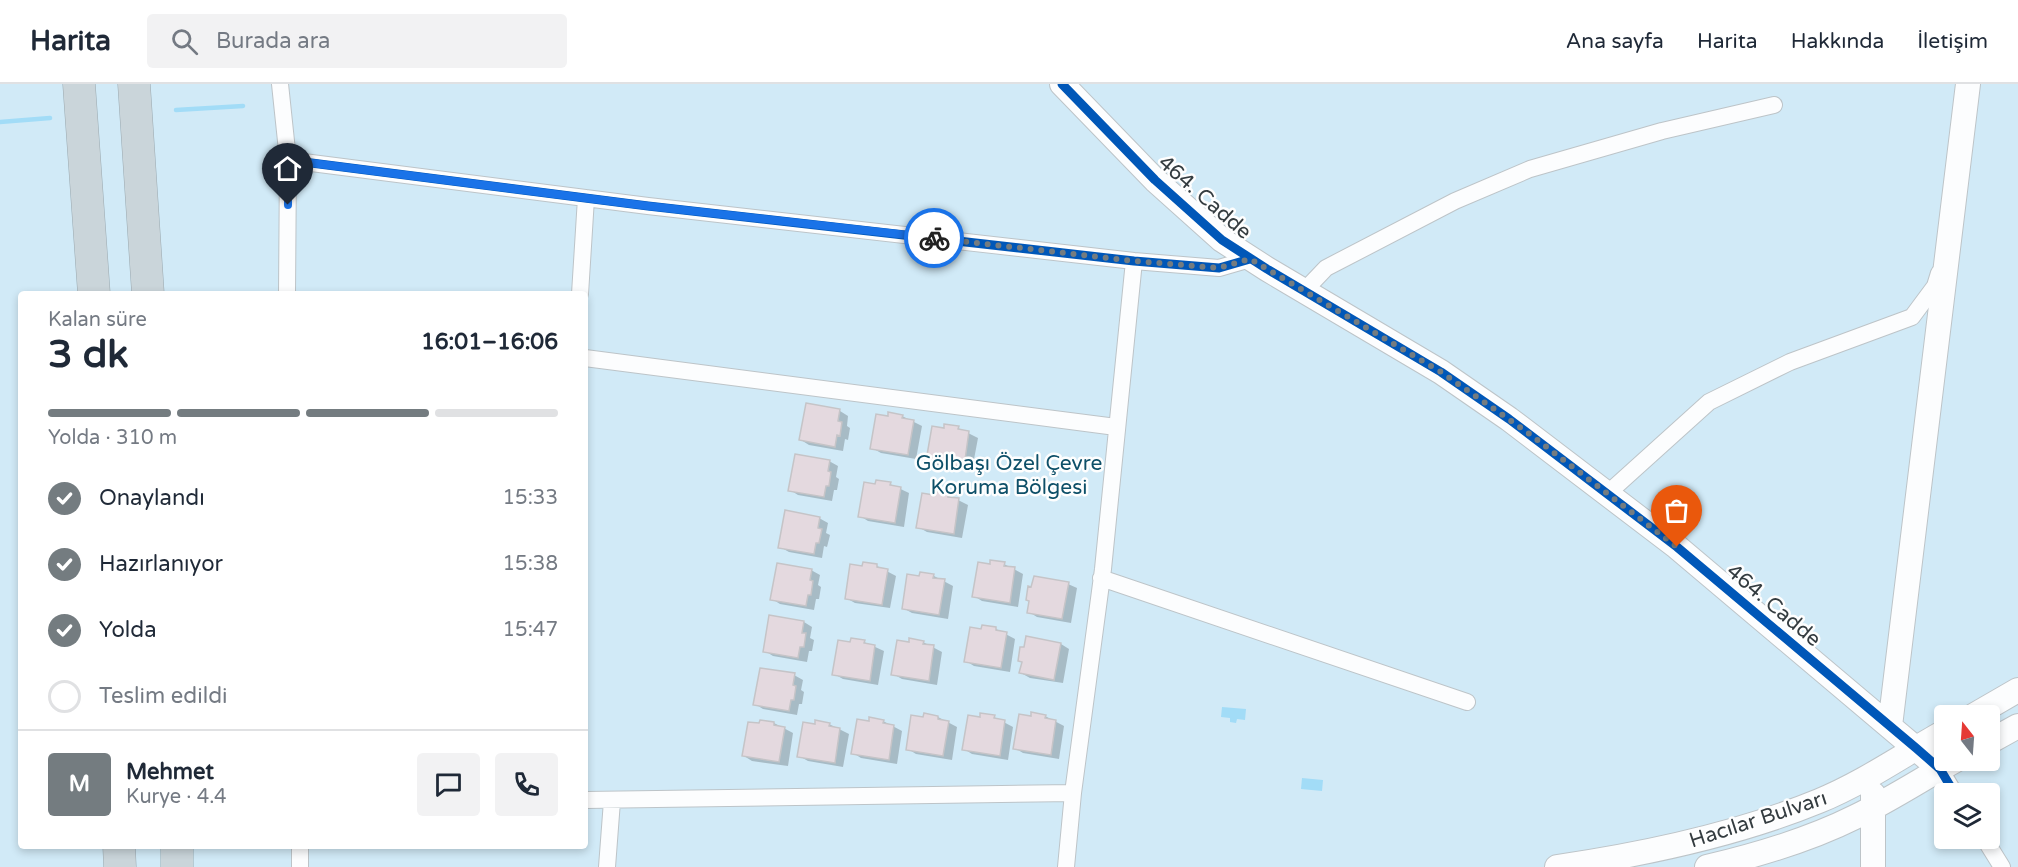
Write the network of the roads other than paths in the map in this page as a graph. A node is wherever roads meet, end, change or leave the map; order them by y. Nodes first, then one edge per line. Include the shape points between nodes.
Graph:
1 (79, 84) edge
2 (134, 84) edge
3 (280, 84) edge
4 (1062, 84) edge
5 (1968, 84) edge
6 (1774, 105) dead end
7 (288, 160) junction
8 (586, 198) junction
9 (1949, 242) junction
10 (1250, 259) junction
11 (1134, 261) junction
12 (1305, 290) junction
13 (94, 291) edge
14 (148, 291) edge
15 (287, 291) edge
16 (580, 291) edge
17 (588, 358) edge
18 (1116, 427) junction
19 (1607, 494) junction
20 (1101, 578) junction
21 (2018, 690) edge
22 (1467, 702) dead end
23 (1992, 705) edge
24 (1890, 726) junction
25 (2018, 726) edge
26 (2000, 736) edge
27 (1934, 738) edge
28 (1916, 748) junction
29 (1934, 758) edge
30 (1938, 771) edge
31 (1871, 774) junction
32 (1073, 793) junction
33 (588, 800) edge
34 (612, 801) junction
35 (1874, 808) junction
36 (119, 849) edge
37 (177, 849) edge
38 (300, 849) edge
39 (1991, 849) edge
40 (120, 867) edge
41 (177, 867) edge
42 (300, 867) edge
43 (607, 867) edge
44 (1066, 867) edge
45 (1557, 867) edge
46 (1707, 867) edge
47 (1873, 867) edge
48 (2002, 867) edge

1 - 13 highway
2 - 14 highway
3 - 7 street
4 - 10 street, 464. Cadde via 1183,206
5 - 9 street
6 - 12 street via 1662,131 1530,170 1455,201 1326,268
7 - 8 street
7 - 15 street
8 - 11 street
8 - 16 street
9 - 19 street via 1935,286 1912,317 1790,362 1709,402
9 - 24 street
10 - 11 street via 1219,268
10 - 12 street, 464. Cadde
11 - 18 street
12 - 19 street, 464. Cadde via 1441,372
17 - 18 street
18 - 20 street
19 - 24 street, 464. Cadde via 1677,547
20 - 22 street
20 - 32 street
21 - 23 street
24 - 28 street, 464. Cadde
25 - 26 street
27 - 28 street, Hacılar Bulvarı
28 - 29 street, 464. Cadde
28 - 31 street, Hacılar Bulvarı
30 - 35 street, Hacılar Bulvarı
31 - 35 street
31 - 45 street, Hacılar Bulvarı via 1819,801 1719,834
32 - 34 street
32 - 44 street
33 - 34 street
34 - 43 street
35 - 46 street, Hacılar Bulvarı via 1805,838
35 - 47 street
36 - 40 highway
37 - 41 highway
38 - 42 street
39 - 48 street

